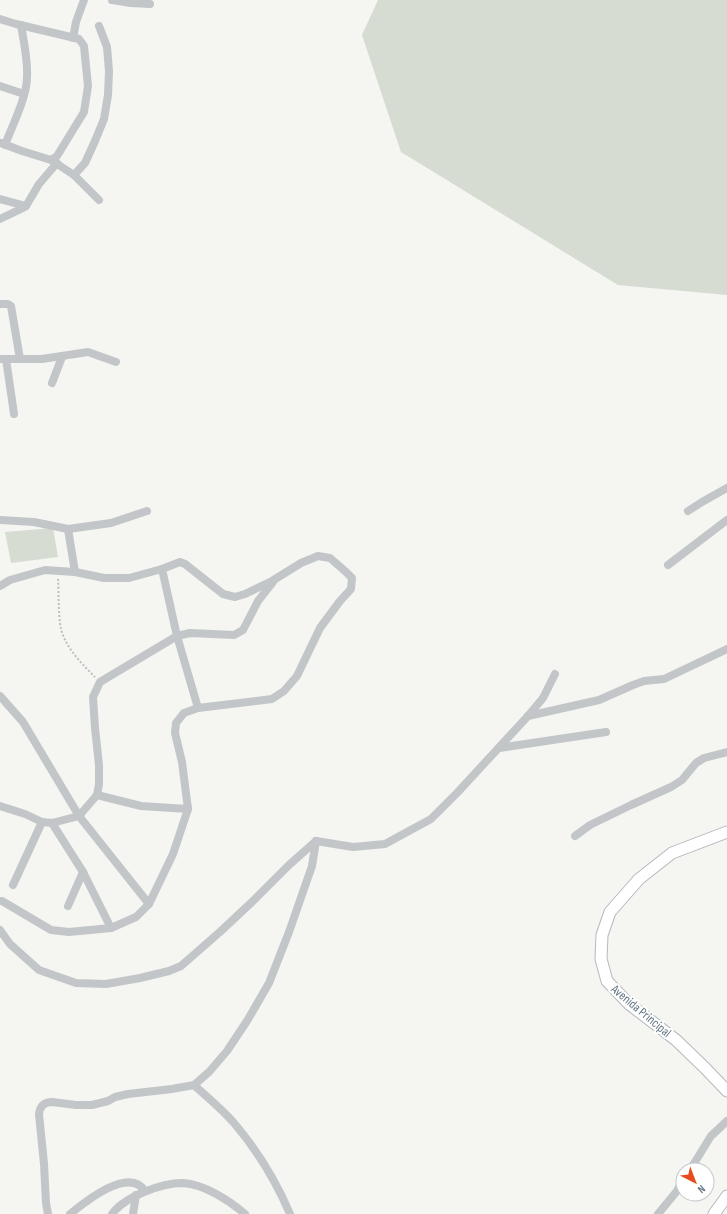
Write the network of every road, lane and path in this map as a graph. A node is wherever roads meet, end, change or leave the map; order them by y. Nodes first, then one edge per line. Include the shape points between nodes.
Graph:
1 (84, 0) edge
2 (112, 0) edge
3 (150, 4) dead end
4 (0, 18) edge
5 (21, 25) junction
6 (99, 26) dead end
7 (73, 38) junction
8 (0, 86) edge
9 (24, 94) junction
10 (3, 144) edge
11 (54, 162) junction
12 (74, 175) junction
13 (0, 198) edge
14 (99, 200) dead end
15 (26, 206) junction
16 (0, 219) edge
17 (0, 304) edge
18 (62, 356) junction
19 (3, 359) edge
20 (20, 359) junction
21 (116, 362) dead end
22 (52, 384) dead end
23 (14, 414) dead end
24 (727, 488) edge
25 (147, 511) dead end
26 (688, 511) dead end
27 (0, 520) edge
28 (727, 520) edge
29 (68, 529) junction
30 (668, 565) dead end
31 (162, 569) junction
32 (57, 571) junction
33 (75, 572) junction
34 (276, 578) junction
35 (0, 586) edge
36 (177, 636) junction
37 (727, 649) edge
38 (555, 674) dead end
39 (100, 682) junction
40 (0, 696) edge
41 (198, 708) junction
42 (528, 716) junction
43 (606, 732) dead end
44 (499, 748) junction
45 (727, 752) edge
46 (97, 795) junction
47 (0, 806) edge
48 (188, 809) junction
49 (79, 816) junction
50 (42, 822) junction
51 (52, 823) junction
52 (727, 832) edge
53 (575, 836) dead end
54 (316, 841) junction
55 (83, 872) junction
56 (13, 885) dead end
57 (0, 901) edge
58 (149, 904) junction
59 (68, 906) dead end
60 (111, 928) junction
61 (0, 930) edge
62 (194, 1085) junction
63 (727, 1091) edge
64 (727, 1121) edge
65 (695, 1162) edge
66 (145, 1191) junction
67 (675, 1193) edge
68 (136, 1195) junction
69 (727, 1196) edge
70 (48, 1214) edge
71 (70, 1214) edge
72 (112, 1214) edge
73 (133, 1214) edge
74 (245, 1214) edge
75 (290, 1214) edge
76 (658, 1214) edge
77 (714, 1214) edge

1 - 7 street
2 - 3 street
4 - 5 street
5 - 7 street
5 - 9 street via 27,79
6 - 12 street via 107,47 108,96 104,119 96,141 85,163
7 - 11 street via 79,39 84,46 88,86 84,112
8 - 9 street
9 - 10 street
10 - 11 street
11 - 12 street
11 - 15 street
12 - 14 street
13 - 15 street
15 - 16 street
17 - 20 street via 11,306
18 - 20 street
18 - 21 street via 88,352
18 - 22 street
19 - 20 street
19 - 23 street
24 - 26 street
25 - 29 street via 110,523
27 - 29 street via 34,522
28 - 30 street
29 - 33 street
31 - 33 street via 129,578 104,578
31 - 34 street via 180,562 186,564 223,594 235,597
31 - 36 street
32 - 33 street
32 - 35 street via 45,570 10,580
32 - 39 path via 62,629 78,660
34 - 36 street via 258,601 243,630 234,635 190,633
34 - 41 street via 318,556 330,558 352,578 351,589 320,628 297,676 284,692 272,699
36 - 39 street
36 - 41 street
37 - 42 street via 664,679 644,681 599,700
38 - 42 street via 543,698
39 - 46 street via 93,696 99,765
40 - 49 street via 23,722
41 - 48 street via 184,713 176,723 175,732
42 - 44 street
43 - 44 street
44 - 54 street via 431,819 385,844 353,847
45 - 53 street via 704,758 671,788 610,815
46 - 48 street via 142,806
46 - 49 street
47 - 50 street
48 - 58 street via 173,854
49 - 51 street
49 - 58 street
50 - 51 street
50 - 56 street
51 - 55 street
52 - 63 street, Avenida Principal via 672,854 639,879 610,912 602,935 601,959 606,981 629,1004 676,1040
54 - 61 street via 221,931 180,966 169,971 106,984 76,983 39,970 10,944
54 - 62 street via 312,866 269,983 227,1050
55 - 59 street
55 - 60 street
57 - 60 street via 51,930 69,932
58 - 60 street via 136,917
62 - 70 street via 128,1094 92,1105 52,1102 41,1106 39,1114
62 - 75 street via 247,1139 270,1175
64 - 65 street via 711,1136
66 - 68 street
66 - 71 street via 134,1183 124,1183 90,1198
66 - 74 street via 184,1183 216,1194
67 - 76 street
68 - 72 street via 117,1207
68 - 73 street
69 - 77 street

